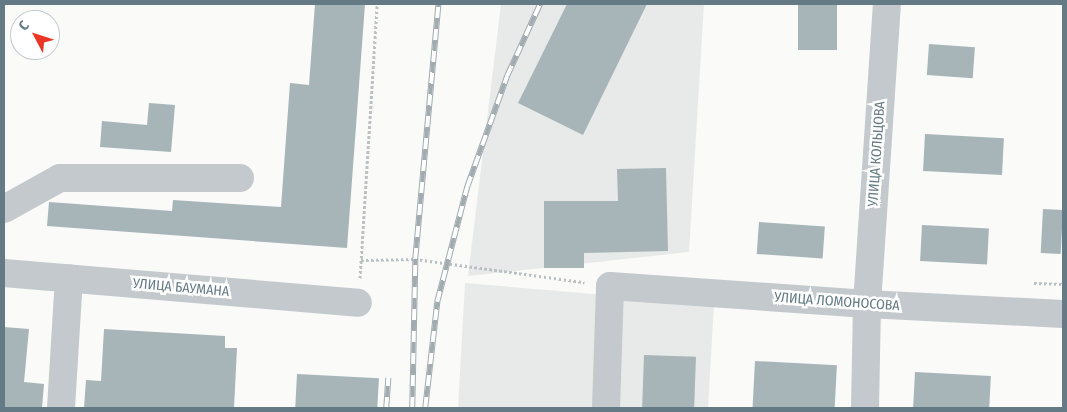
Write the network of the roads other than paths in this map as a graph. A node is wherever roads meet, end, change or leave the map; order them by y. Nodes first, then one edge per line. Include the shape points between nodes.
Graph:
1 (887, 4) edge
2 (240, 178) dead end
3 (4, 209) edge
4 (4, 273) edge
5 (68, 278) junction
6 (358, 303) dead end
7 (867, 304) junction
8 (1063, 314) edge
9 (61, 408) edge
10 (606, 408) edge
11 (865, 408) edge

1 - 7 street, УЛИЦА КОЛЬЦОВА
2 - 3 street via 60,178
4 - 5 street, УЛИЦА БАУМАНА
5 - 6 street, УЛИЦА БАУМАНА
5 - 9 street
7 - 8 street, УЛИЦА ЛОМОНОСОВА
7 - 10 street, УЛИЦА ЛОМОНОСОВА via 610,286
7 - 11 street, УЛИЦА КОЛЬЦОВА

